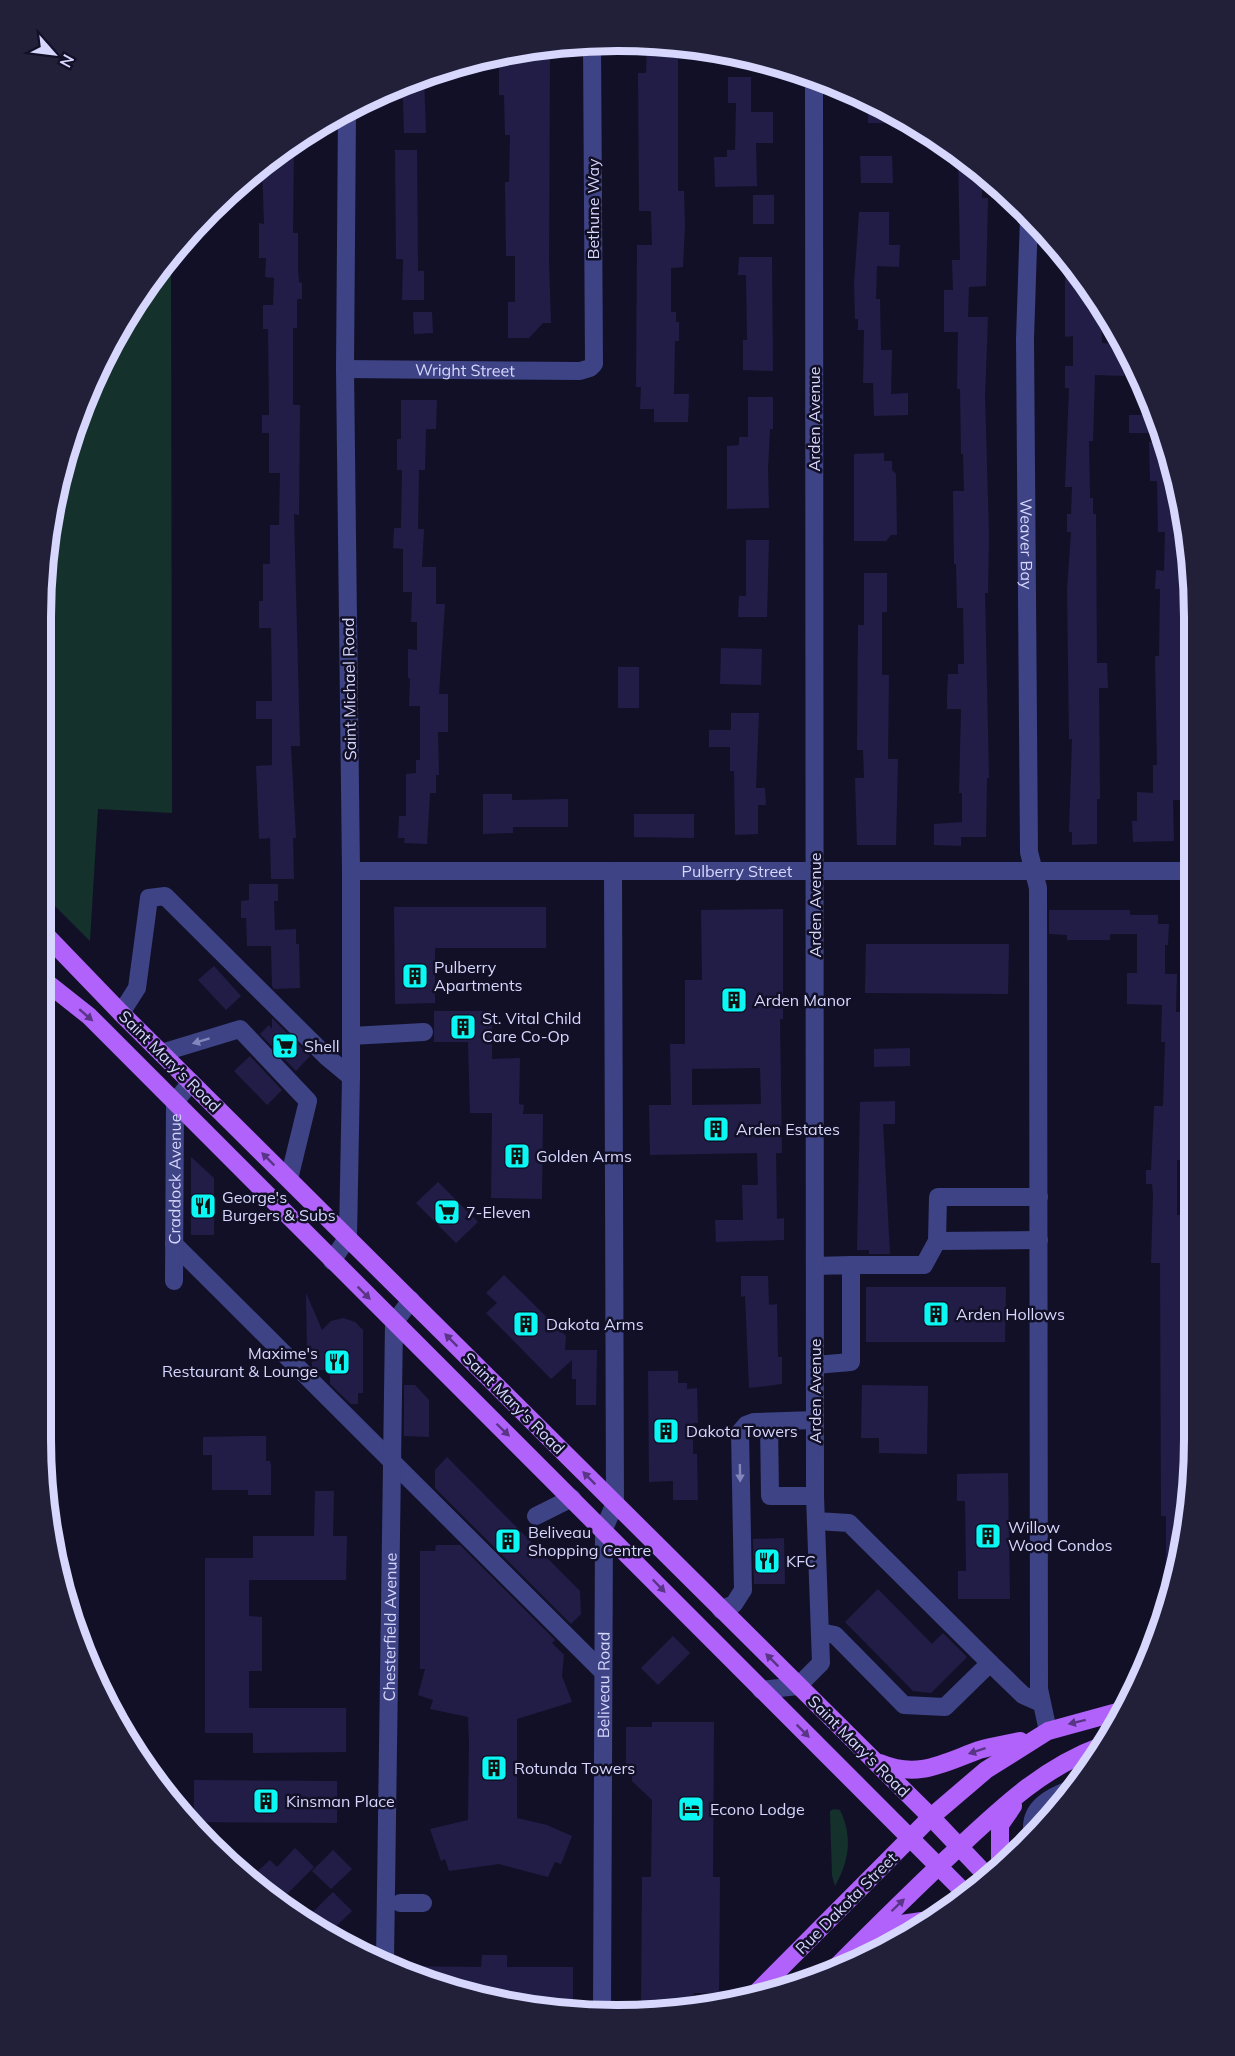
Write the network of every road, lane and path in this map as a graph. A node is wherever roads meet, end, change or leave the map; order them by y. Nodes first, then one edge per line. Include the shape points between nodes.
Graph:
1 (592, 52) edge
2 (814, 86) edge
3 (347, 120) edge
4 (1029, 229) edge
5 (345, 369) junction
6 (586, 371) joint
7 (1034, 870) junction
8 (1184, 871) edge
9 (351, 872) junction
10 (613, 872) junction
11 (815, 872) junction
12 (51, 940) edge
13 (51, 986) edge
14 (121, 1013) junction
15 (424, 1032) dead end
16 (351, 1036) junction
17 (161, 1053) junction
18 (351, 1077) junction
19 (191, 1082) junction
20 (175, 1102) junction
21 (289, 1179) junction
22 (1039, 1197) junction
23 (348, 1238) junction
24 (1039, 1240) junction
25 (937, 1241) junction
26 (174, 1244) junction
27 (332, 1261) junction
28 (850, 1265) junction
29 (815, 1266) junction
30 (174, 1281) dead end
31 (411, 1300) junction
32 (394, 1323) junction
33 (815, 1365) junction
34 (815, 1420) junction
35 (761, 1422) junction
36 (390, 1460) junction
37 (815, 1496) junction
38 (572, 1498) junction
39 (615, 1503) junction
40 (536, 1516) dead end
41 (816, 1521) junction
42 (604, 1529) junction
43 (721, 1610) junction
44 (820, 1632) junction
45 (990, 1664) junction
46 (603, 1672) junction
47 (798, 1686) junction
48 (762, 1690) junction
49 (1041, 1703) junction
50 (1113, 1714) edge
51 (1041, 1735) junction
52 (1091, 1750) edge
53 (874, 1760) junction
54 (1027, 1785) junction
55 (1058, 1794) edge
56 (931, 1817) junction
57 (1033, 1823) edge
58 (910, 1839) junction
59 (960, 1846) junction
60 (1000, 1856) edge
61 (938, 1866) junction
62 (983, 1871) edge
63 (961, 1889) edge
64 (400, 1903) dead end
65 (423, 1903) dead end
66 (909, 1924) edge
67 (858, 1944) junction
68 (385, 1955) edge
69 (846, 1957) edge
70 (763, 1986) edge
71 (602, 2005) edge

1 - 6 street, Bethune Way via 594,364
2 - 11 street, Arden Avenue
3 - 5 street, Saint Michael Road
4 - 7 street, Weaver Bay via 1025,351 1029,852
5 - 6 street, Wright Street
5 - 9 street, Saint Michael Road
7 - 8 street, Pulberry Street
7 - 11 street, Pulberry Street
7 - 22 street, Weaver Bay via 1038,888
9 - 10 street, Pulberry Street
9 - 16 street, Saint Michael Road
10 - 11 street, Pulberry Street
10 - 39 street
11 - 29 street, Arden Avenue
12 - 14 main road, Saint Mary's Road
13 -> 20 main road, Saint Mary's Road via 89,1016
14 - 17 main road, Saint Mary's Road
14 - 18 street via 136,988 149,898 165,896
15 - 16 street
16 - 18 street, Saint Michael Road
17 - 19 main road, Saint Mary's Road
21 -> 17 street via 308,1101 240,1029
18 - 23 street, Saint Michael Road
19 - 20 street, Craddock Avenue
21 -> 19 main road, Saint Mary's Road
20 - 26 street, Craddock Avenue
20 - 27 main road, Saint Mary's Road
21 - 23 main road, Saint Mary's Road
22 - 24 street, Weaver Bay
22 - 25 street via 938,1197
23 - 27 street
23 - 31 main road, Saint Mary's Road
24 - 25 street
24 - 49 street, Weaver Bay
25 - 28 street via 924,1265
26 - 30 street, Craddock Avenue
26 - 36 street
27 -> 32 main road, Saint Mary's Road
28 - 29 street
28 - 33 street via 851,1362
29 - 33 street, Arden Avenue
31 - 32 street
39 -> 31 main road, Saint Mary's Road
32 - 36 street, Chesterfield Avenue
32 -> 38 main road, Saint Mary's Road
33 - 34 street, Arden Avenue
34 - 35 street
34 - 37 street, Arden Avenue
35 - 37 street via 770,1496
35 -> 43 street via 746,1425 740,1432 742,1590 734,1605
36 - 46 street
36 - 68 street, Chesterfield Avenue
37 - 41 street, Arden Avenue
38 - 40 street
38 - 42 main road, Saint Mary's Road
39 - 42 street, Beliveau Road
39 - 43 main road, Saint Mary's Road
41 - 44 street, Arden Avenue
41 - 45 street via 849,1523
42 - 46 street, Beliveau Road
42 -> 48 main road, Saint Mary's Road
47 -> 43 main road, Saint Mary's Road
44 - 45 street via 835,1635 904,1706 945,1707
44 - 47 street, Arden Avenue via 821,1663
45 - 49 street via 1023,1695
46 - 71 street, Beliveau Road
47 - 48 street
47 - 53 main road, Saint Mary's Road
48 -> 58 main road, Saint Mary's Road
49 - 51 street, Weaver Bay
50 -> 51 main road
51 -> 53 main road via 914,1771 897,1770
51 - 56 main road, Rue Dakota Street via 986,1770
52 - 54 main road
53 - 56 main road, Saint Mary's Road
54 - 59 main road
54 - 60 main road via 1000,1825
55 - 57 street via 1035,1813
56 - 58 main road, Rue Dakota Street
56 - 59 main road, Saint Mary's Road
58 - 61 main road, Saint Mary's Road
58 - 70 main road, Rue Dakota Street
59 - 61 main road
59 - 62 main road, Saint Mary's Road
61 - 63 main road, Saint Mary's Road
67 -> 61 main road
64 - 65 street
66 - 67 main road via 883,1930
67 - 69 main road

